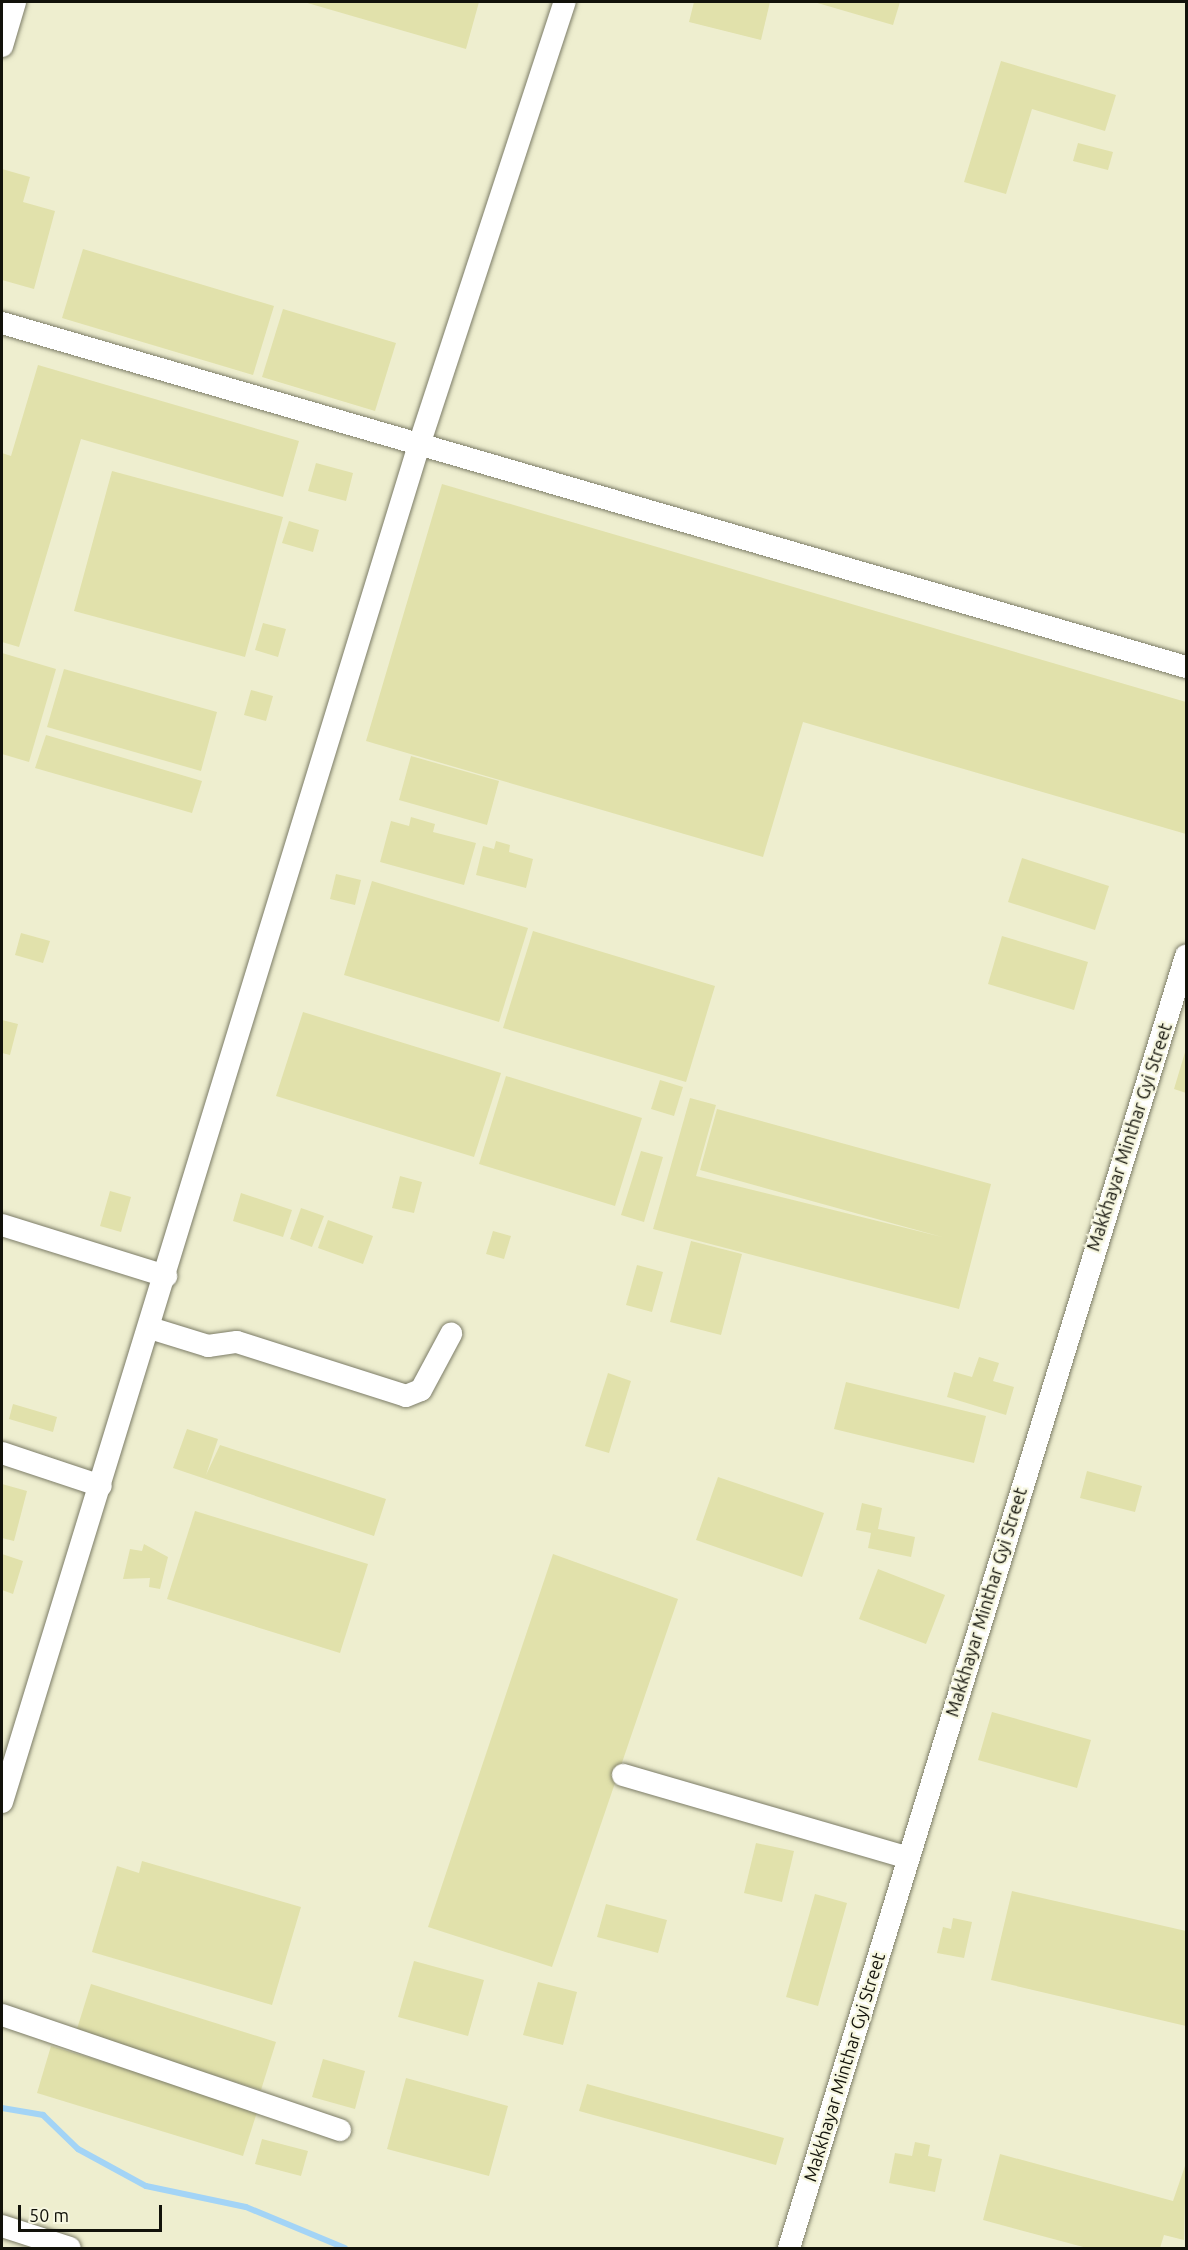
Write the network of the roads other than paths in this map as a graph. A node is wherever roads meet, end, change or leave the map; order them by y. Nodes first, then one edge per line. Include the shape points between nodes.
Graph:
1 (15, 2) edge
2 (565, 2) edge
3 (2, 46) edge
4 (2, 323) edge
5 (419, 445) junction
6 (1186, 667) edge
7 (1186, 956) edge
8 (2, 1225) edge
9 (166, 1276) junction
10 (150, 1328) junction
11 (451, 1334) dead end
12 (2, 1453) edge
13 (100, 1486) junction
14 (623, 1775) dead end
15 (2, 1802) edge
16 (908, 1858) junction
17 (2, 2015) edge
18 (340, 2130) dead end
19 (2, 2226) edge
20 (70, 2248) edge
21 (789, 2248) edge

1 - 3 street
2 - 5 street
4 - 5 street
5 - 6 street
5 - 9 street
7 - 16 street, Makkhayar Minthar Gyi Street
8 - 9 street
9 - 10 street
10 - 11 street via 208,1346 237,1342 406,1396 421,1390
10 - 13 street
12 - 13 street
13 - 15 street
14 - 16 street
16 - 21 street, Makkhayar Minthar Gyi Street
17 - 18 street
19 - 20 street

